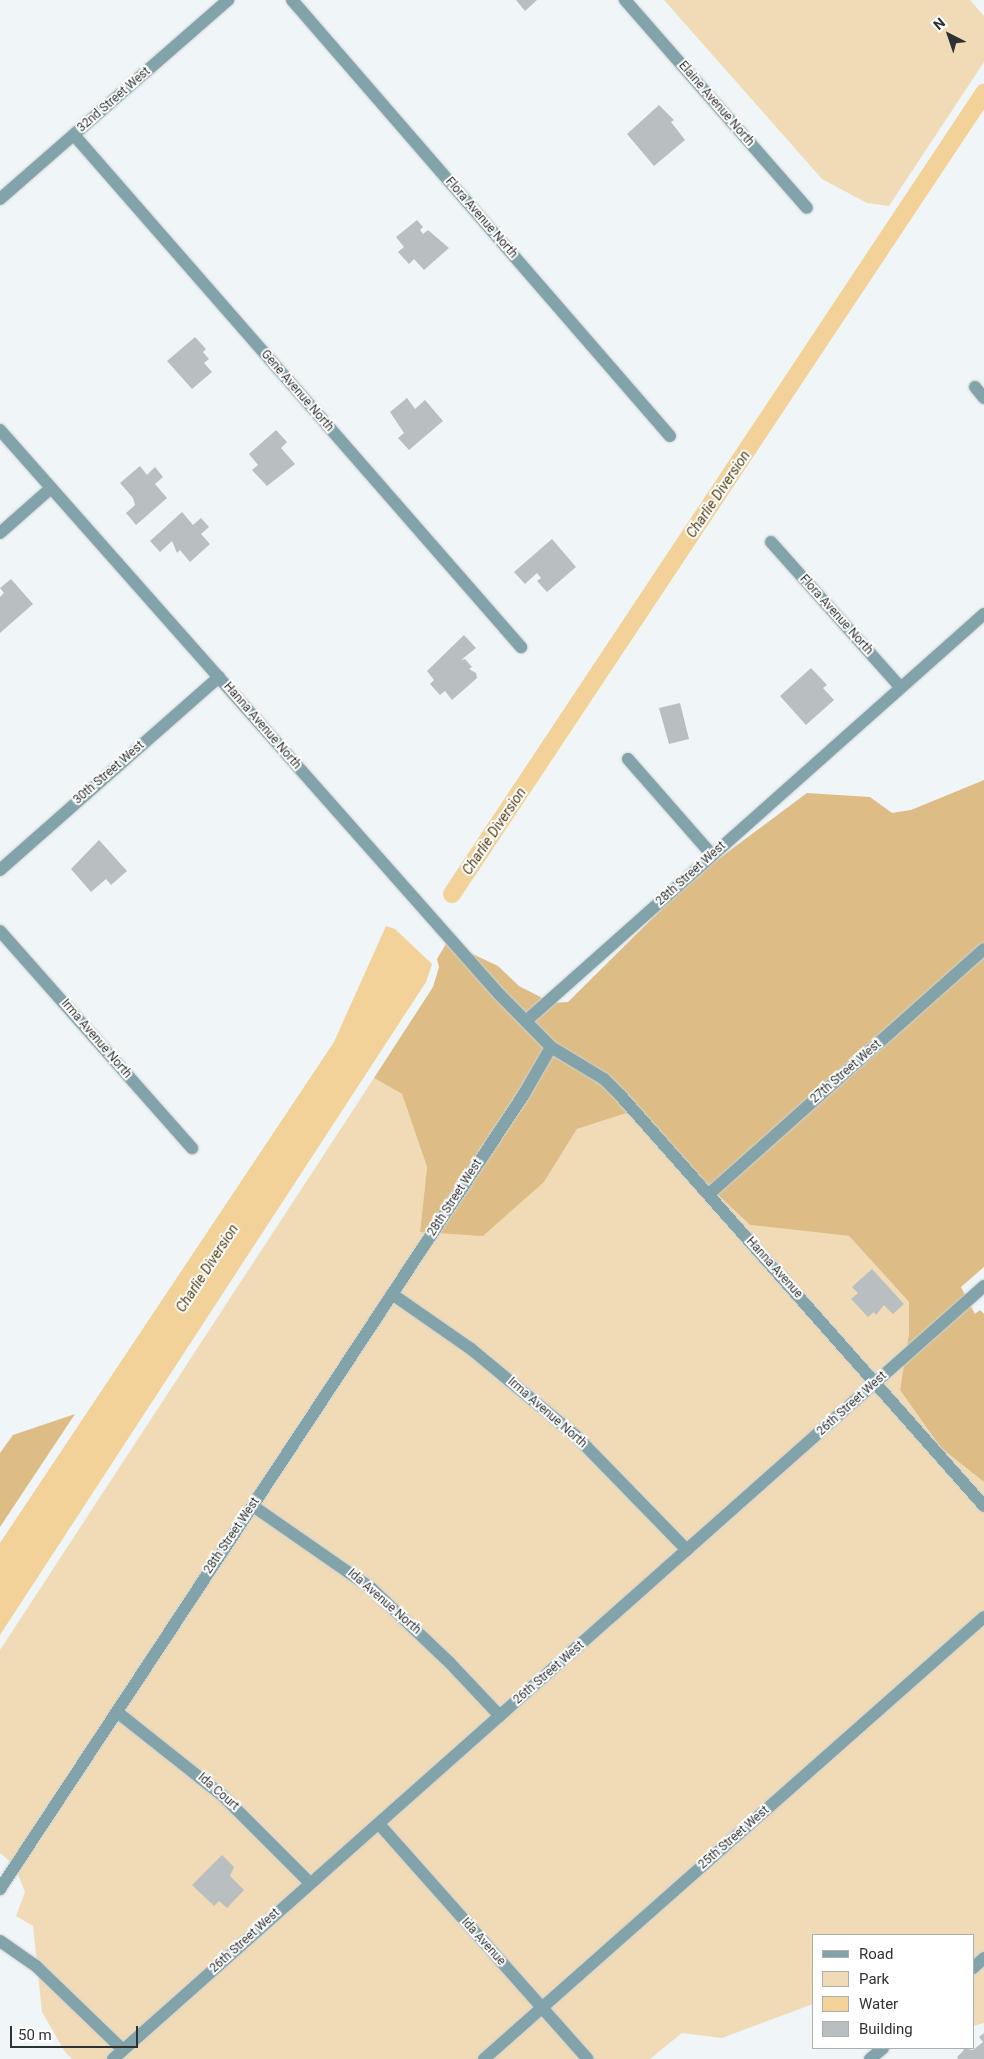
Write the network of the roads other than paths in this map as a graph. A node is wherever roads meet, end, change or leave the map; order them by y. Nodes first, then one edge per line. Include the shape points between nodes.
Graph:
1 (228, 0) edge
2 (292, 0) edge
3 (625, 0) edge
4 (74, 135) junction
5 (0, 199) edge
6 (807, 208) dead end
7 (975, 388) dead end
8 (984, 398) edge
9 (0, 430) edge
10 (670, 436) dead end
11 (51, 488) junction
12 (0, 533) edge
13 (771, 542) dead end
14 (984, 614) edge
15 (521, 647) dead end
16 (219, 676) junction
17 (901, 688) junction
18 (628, 759) dead end
19 (712, 855) junction
20 (0, 870) edge
21 (0, 931) edge
22 (984, 949) edge
23 (526, 1021) junction
24 (550, 1047) junction
25 (192, 1148) dead end
26 (709, 1194) junction
27 (984, 1286) edge
28 (392, 1294) junction
29 (874, 1383) junction
30 (253, 1506) junction
31 (984, 1506) edge
32 (687, 1550) junction
33 (984, 1617) edge
34 (117, 1712) junction
35 (500, 1716) junction
36 (379, 1824) junction
37 (310, 1883) junction
38 (0, 1889) edge
39 (0, 1941) edge
40 (984, 1958) edge
41 (974, 1967) edge
42 (542, 2008) junction
43 (882, 2049) edge
44 (124, 2050) junction
45 (113, 2059) edge
46 (484, 2059) edge
47 (588, 2059) edge
48 (870, 2059) edge

1 - 4 street, 32nd Street West
2 - 10 street, Flora Avenue North
3 - 6 street, Elaine Avenue North
4 - 5 street, 32nd Street West
4 - 15 street, Gene Avenue North
7 - 8 street
9 - 11 street, Hanna Avenue North
11 - 12 street
11 - 16 street, Hanna Avenue North
13 - 17 street, Flora Avenue North
14 - 17 street, 28th Street West
16 - 20 street, 30th Street West
16 - 23 street, Hanna Avenue North
17 - 19 street, 28th Street West
18 - 19 street
19 - 23 street, 28th Street West
21 - 25 street, Irma Avenue North
22 - 26 street, 27th Street West
23 - 24 street
24 - 26 street, Hanna Avenue via 604,1080
24 - 28 street, 28th Street West via 524,1094
26 - 29 street, Hanna Avenue
27 - 29 street, 26th Street West
28 - 30 street, 28th Street West
28 - 32 street, Irma Avenue North via 471,1349 569,1430
29 - 31 street, Hanna Avenue
29 - 32 street, 26th Street West
30 - 34 street, 28th Street West
30 - 35 street, Ida Avenue North via 371,1588
32 - 35 street, 26th Street West
33 - 42 street, 25th Street West
34 - 37 street, Ida Court via 223,1796
34 - 38 street, 28th Street West
35 - 36 street, 26th Street West
36 - 37 street, 26th Street West
36 - 42 street, Ida Avenue
37 - 44 street, 26th Street West
39 - 44 street via 51,1979
40 - 41 street
42 - 46 street, 25th Street West
42 - 47 street, Ida Avenue
43 - 48 street
44 - 45 street, 26th Street West

